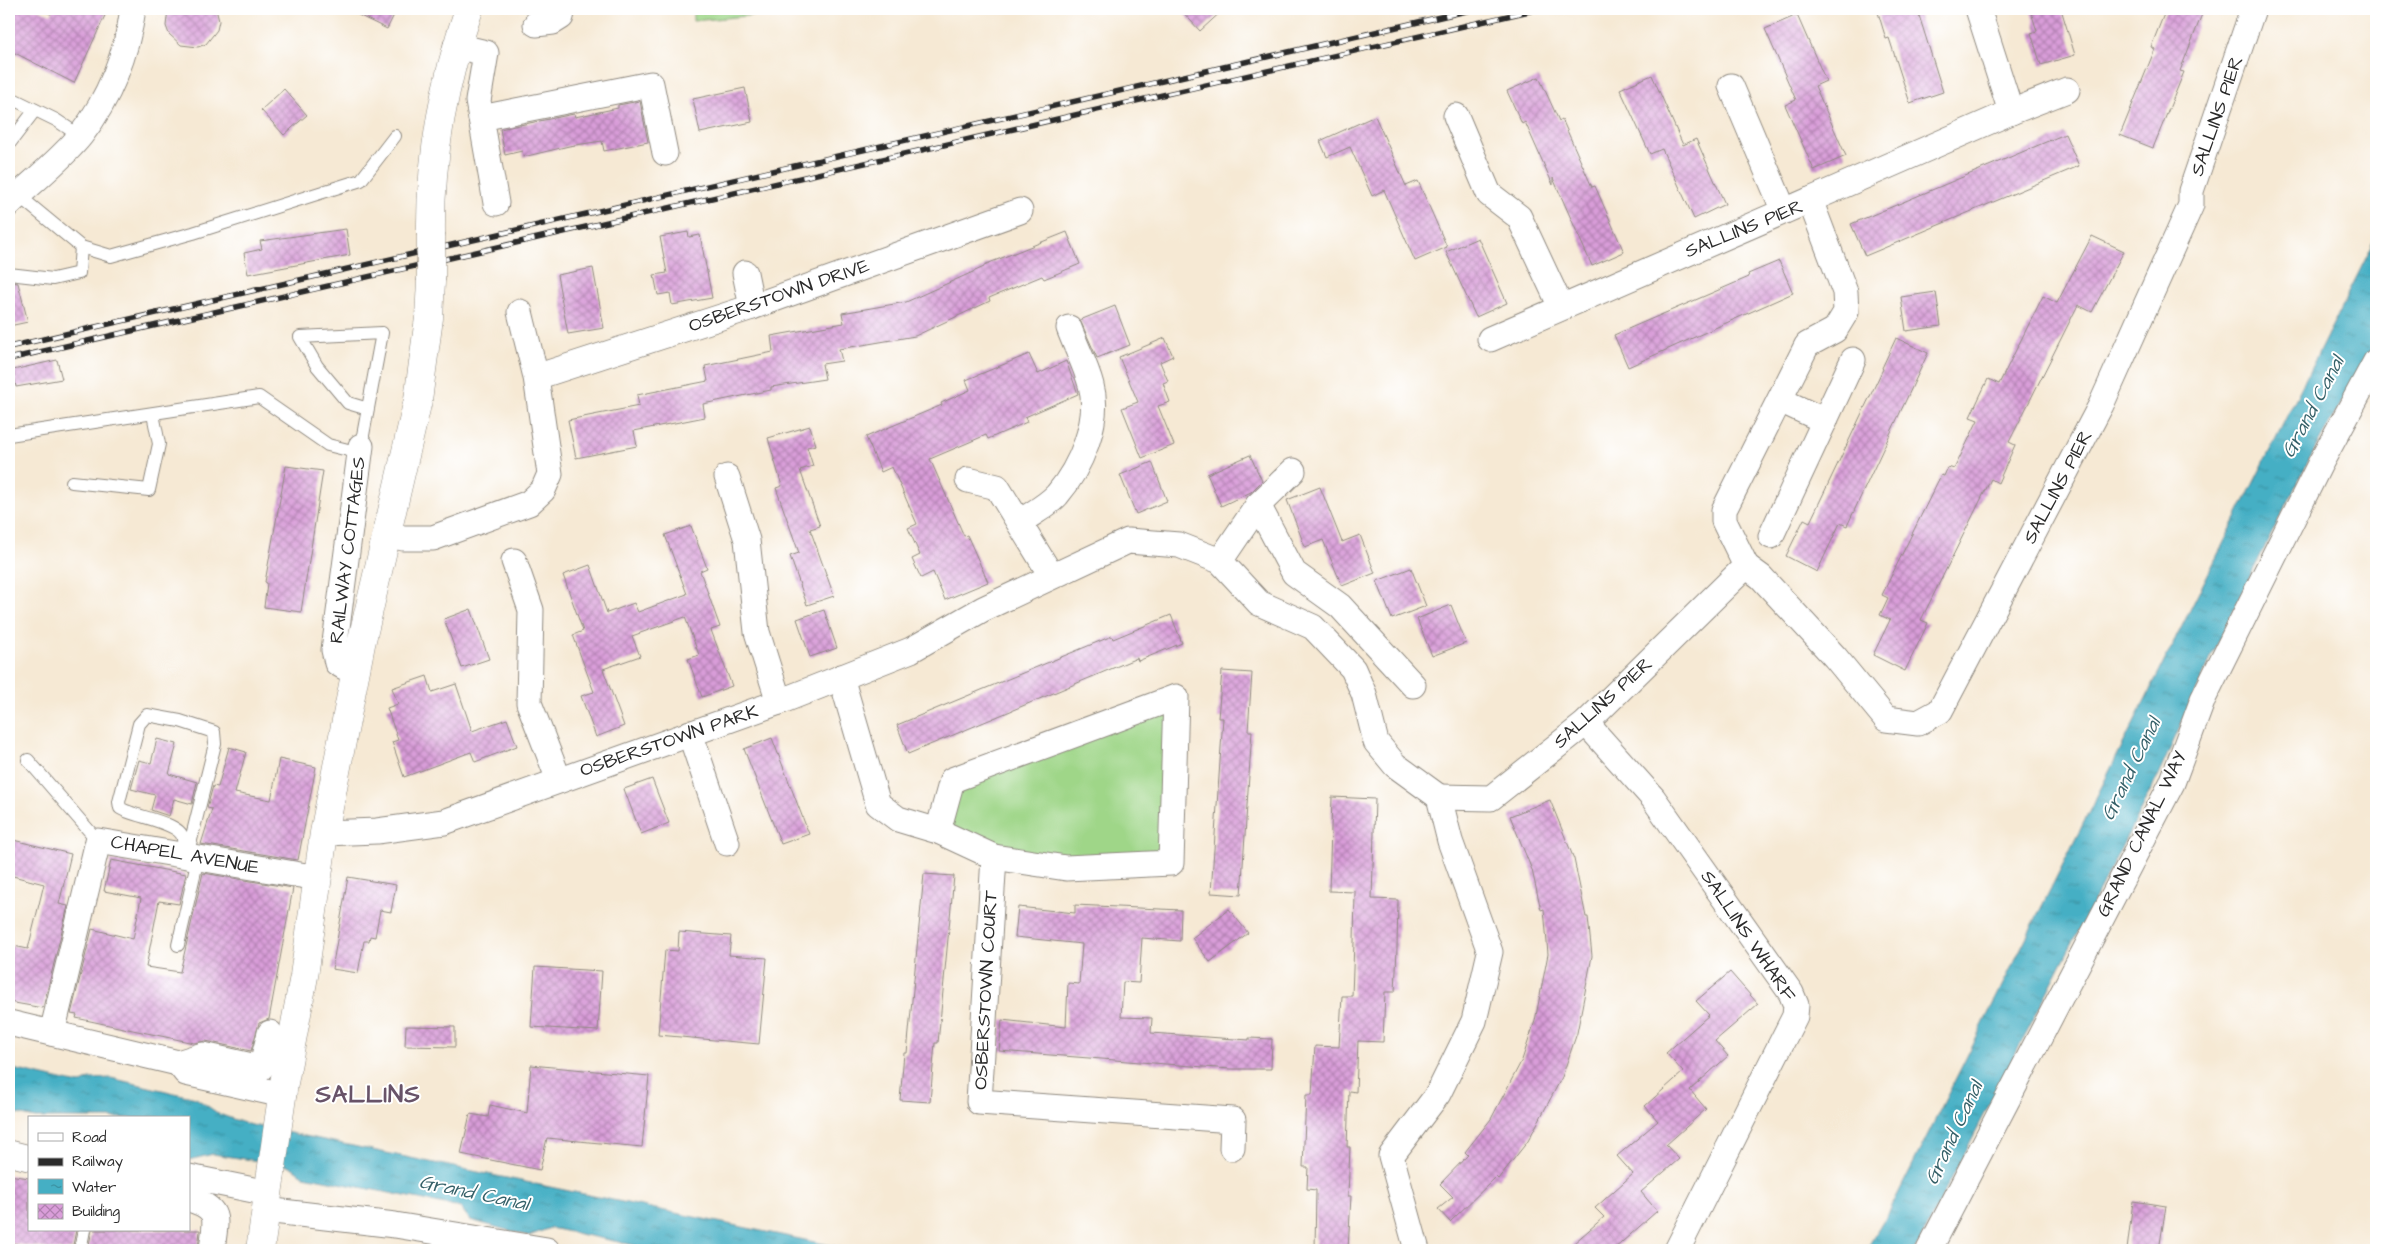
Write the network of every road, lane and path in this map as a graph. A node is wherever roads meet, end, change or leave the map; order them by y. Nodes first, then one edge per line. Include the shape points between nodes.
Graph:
1 (133, 9) edge
2 (469, 9) edge
3 (563, 9) edge
4 (1978, 9) edge
5 (2253, 9) edge
6 (536, 24) dead end
7 (456, 46) junction
8 (1732, 86) dead end
9 (2067, 90) dead end
10 (9, 97) edge
11 (35, 110) junction
12 (2011, 112) junction
13 (1456, 116) dead end
14 (481, 118) junction
15 (80, 136) junction
16 (395, 136) dead end
17 (9, 144) edge
18 (666, 153) dead end
19 (14, 200) edge
20 (1810, 200) junction
21 (496, 203) dead end
22 (1784, 210) junction
23 (1020, 211) dead end
24 (81, 247) junction
25 (745, 273) dead end
26 (9, 274) edge
27 (752, 307) junction
28 (1561, 307) junction
29 (520, 312) dead end
30 (1069, 328) dead end
31 (1490, 339) dead end
32 (1854, 360) dead end
33 (2376, 361) edge
34 (536, 377) junction
35 (1780, 400) junction
36 (368, 409) junction
37 (154, 414) junction
38 (1825, 420) junction
39 (9, 425) edge
40 (14, 434) edge
41 (361, 450) junction
42 (1293, 471) dead end
43 (727, 477) dead end
44 (968, 480) dead end
45 (72, 482) dead end
46 (1258, 505) junction
47 (1020, 522) junction
48 (387, 534) junction
49 (1771, 536) dead end
50 (514, 561) dead end
51 (1220, 561) junction
52 (1746, 566) junction
53 (1051, 576) junction
54 (356, 669) junction
55 (842, 677) junction
56 (1413, 685) dead end
57 (779, 702) junction
58 (1586, 724) junction
59 (690, 733) junction
60 (28, 760) dead end
61 (559, 780) junction
62 (1439, 797) junction
63 (938, 830) junction
64 (324, 833) junction
65 (98, 841) junction
66 (727, 843) dead end
67 (189, 856) junction
68 (994, 857) junction
69 (318, 878) junction
70 (178, 944) dead end
71 (9, 1023) edge
72 (52, 1033) junction
73 (270, 1033) dead end
74 (178, 1063) junction
75 (282, 1106) junction
76 (1232, 1148) dead end
77 (9, 1153) edge
78 (28, 1158) edge
79 (190, 1177) edge
80 (268, 1193) junction
81 (190, 1199) edge
82 (84, 1232) edge
83 (80, 1250) edge
84 (212, 1250) edge
85 (260, 1250) edge
86 (547, 1250) edge
87 (1417, 1250) edge
88 (1677, 1250) edge
89 (1929, 1250) edge

1 - 15 street via 130,35 105,99
2 - 7 street
3 - 6 street via 561,17 553,22
4 - 12 street
5 - 52 street, SALLINS PIER via 2191,191 2191,205 2100,405 1940,710 1918,723 1886,718 1835,657 1761,577
7 - 14 street via 486,53 478,101
7 - 48 street, bridge via 434,146 430,318 418,400
8 - 22 street
9 - 12 street
10 - 11 lane
11 - 15 lane
11 - 17 lane
12 - 20 street
13 - 28 street via 1489,194 1519,216
14 - 18 street via 651,84
14 - 21 street
15 - 19 street
16 - 24 lane via 361,180 112,256
19 - 24 lane
20 - 22 street, SALLINS PIER
20 - 35 street, SALLINS PIER via 1845,292 1846,312 1835,330 1807,345
22 - 28 street, SALLINS PIER
23 - 27 street, OSBERSTOWN DRIVE
24 - 26 lane via 79,273 53,279
25 - 27 street
27 - 34 street, OSBERSTOWN DRIVE
28 - 31 street, SALLINS PIER
29 - 34 street
30 - 47 street via 1091,386 1093,413 1088,442 1056,495
32 - 38 street
33 - 89 street, GRAND CANAL WAY via 2320,464 2203,699 2172,783
34 - 48 street via 550,474 543,490 529,502 433,538 403,538
35 - 38 street
35 - 52 street, SALLINS PIER via 1722,515
36 - 36 lane via 382,333 300,337 317,366 348,403
36 - 41 lane
37 - 40 lane
37 - 41 lane via 259,397 328,445
37 - 45 lane via 159,444 149,490
38 - 49 street
39 - 40 lane
41 - 54 street, RAILWAY COTTAGES via 334,650 337,663
42 - 46 street
43 - 57 street, OSBERSTOWN PARK via 747,540 757,632
44 - 47 street via 997,487
46 - 51 street
46 - 56 street via 1294,573 1340,606
47 - 53 street
48 - 54 street
50 - 61 street, OSBERSTOWN PARK via 531,610 529,703
51 - 53 street, OSBERSTOWN PARK via 1179,545 1128,541
51 - 62 street via 1258,603 1313,627 1353,669 1364,694 1376,742 1395,765
52 - 58 street, SALLINS PIER
53 - 55 street, OSBERSTOWN PARK via 983,609 911,650
54 - 64 street
55 - 57 street, OSBERSTOWN PARK
55 - 63 street via 878,804 898,819
57 - 59 street, OSBERSTOWN PARK
58 - 62 street, SALLINS PIER via 1491,798
58 - 88 street, SALLINS WHARF via 1653,798 1791,993 1796,1006 1796,1016
59 - 61 street, OSBERSTOWN PARK
59 - 66 street
60 - 65 lane
61 - 64 street, OSBERSTOWN PARK via 444,822 377,831
62 - 87 street via 1450,841 1490,952 1474,1021 1438,1094 1391,1156
63 - 68 street
63 - 68 street via 952,780 1176,697 1171,863 1066,868
64 - 69 street
65 - 67 street, CHAPEL AVENUE
65 - 72 street, CHAPEL AVENUE
67 - 67 lane via 180,832 170,825 120,808 139,724 147,715 214,732 215,744
67 - 69 street, CHAPEL AVENUE
67 - 70 lane
68 - 76 street, OSBERSTOWN COURT via 979,1102 1232,1120
69 - 75 street
71 - 72 street
72 - 74 street
73 - 74 street via 261,1068 203,1055
74 - 75 street via 186,1072
75 - 80 street
77 - 78 street
79 - 80 street
80 - 85 street
80 - 86 street via 395,1225
81 - 84 street via 212,1209 217,1226
82 - 83 lane

